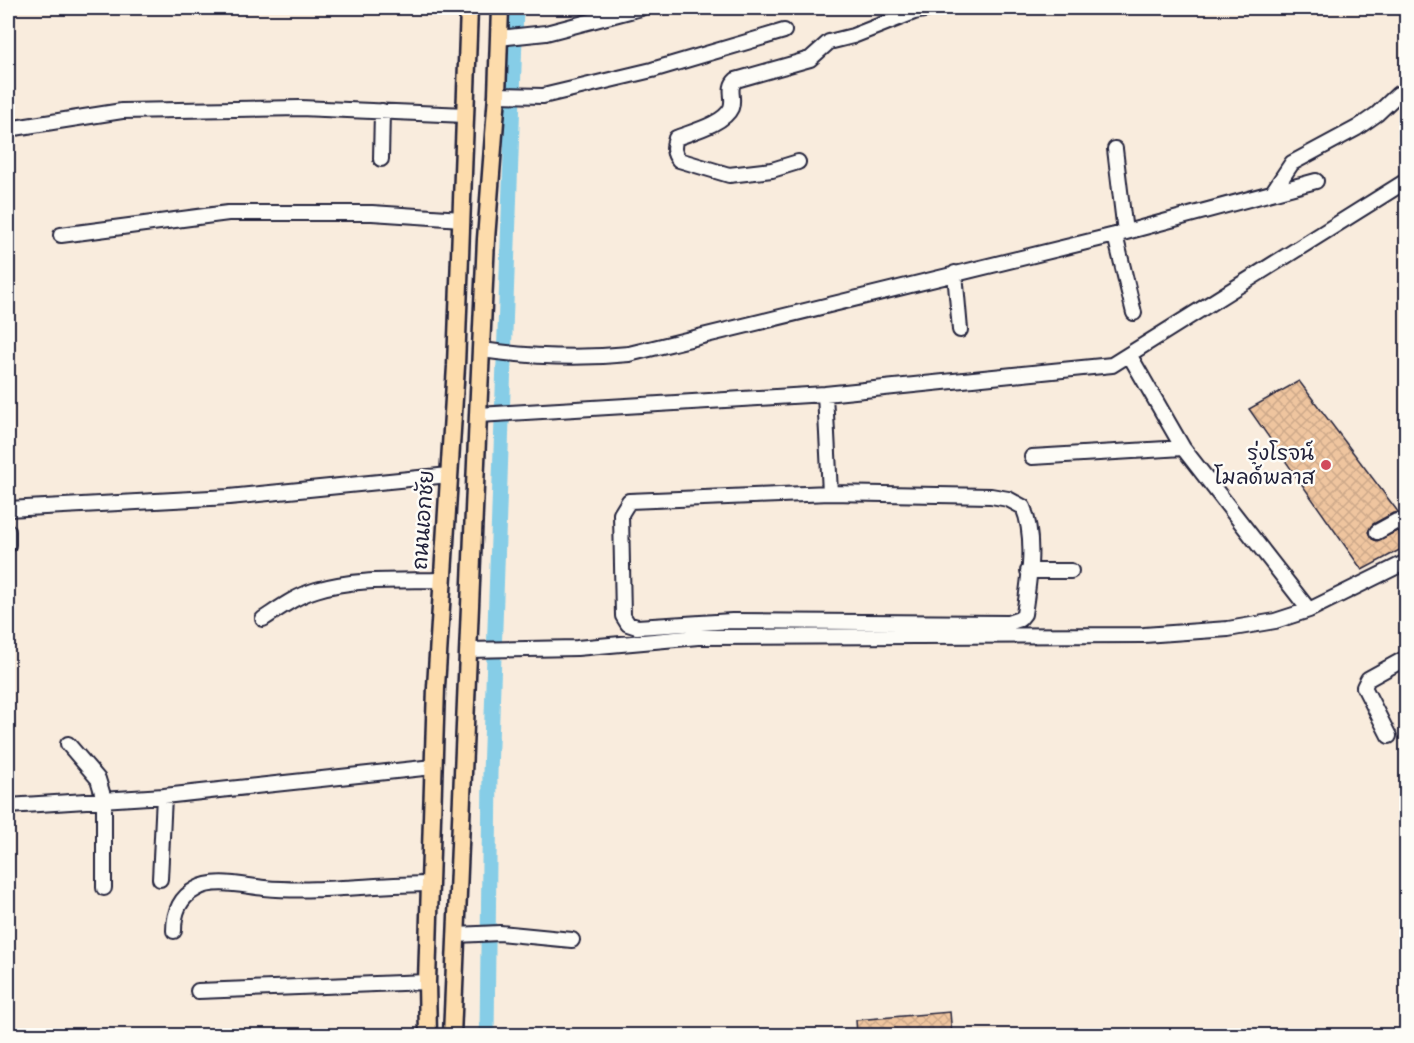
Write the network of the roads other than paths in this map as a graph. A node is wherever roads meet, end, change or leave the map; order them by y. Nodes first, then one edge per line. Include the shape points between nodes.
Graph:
1 (469, 8) edge
2 (500, 8) edge
3 (641, 8) edge
4 (935, 8) edge
5 (784, 31) dead end
6 (500, 38) junction
7 (1398, 94) dead end
8 (497, 95) junction
9 (382, 111) junction
10 (466, 115) junction
11 (8, 129) edge
12 (1115, 149) dead end
13 (381, 159) dead end
14 (798, 162) dead end
15 (1316, 181) dead end
16 (1407, 181) edge
17 (1274, 190) junction
18 (462, 219) junction
19 (1120, 234) junction
20 (61, 235) dead end
21 (955, 273) junction
22 (1134, 313) dead end
23 (960, 330) dead end
24 (482, 350) junction
25 (1130, 356) junction
26 (825, 394) junction
27 (478, 415) junction
28 (1183, 447) junction
29 (1032, 456) dead end
30 (449, 475) junction
31 (830, 493) junction
32 (8, 509) edge
33 (1407, 526) edge
34 (8, 531) edge
35 (1377, 532) dead end
36 (8, 545) edge
37 (1407, 562) edge
38 (1028, 571) junction
39 (1071, 571) dead end
40 (441, 580) junction
41 (1309, 610) junction
42 (263, 619) dead end
43 (475, 650) junction
44 (1407, 658) edge
45 (1389, 736) dead end
46 (68, 744) dead end
47 (433, 767) junction
48 (164, 796) junction
49 (104, 799) junction
50 (8, 806) edge
51 (160, 879) dead end
52 (430, 885) junction
53 (104, 888) dead end
54 (174, 931) dead end
55 (456, 935) junction
56 (572, 940) dead end
57 (427, 982) junction
58 (198, 992) dead end
59 (428, 1035) edge
60 (452, 1035) edge

1 - 10 main road, ถนนเอกชัย
2 - 6 main road
3 - 6 street via 546,33
4 - 14 street via 829,42 810,59 736,80 731,88 732,105 725,115 676,138 674,145 674,155 679,160 729,175 772,170
5 - 8 street via 652,70 543,96
6 - 8 main road
7 - 17 street via 1357,128 1292,163
8 - 24 main road
9 - 10 street
9 - 11 street via 122,111
9 - 13 street
10 - 18 main road, ถนนเอกชัย
12 - 19 street
15 - 17 street
16 - 25 street
17 - 19 street
18 - 20 street via 372,213 228,213
18 - 30 main road, ถนนเอกชัย
19 - 21 street
19 - 22 street
21 - 23 street
21 - 24 street via 629,354 520,355
24 - 27 main road
25 - 26 street via 1098,368
25 - 28 street
26 - 27 street
26 - 31 street
27 - 43 main road
28 - 29 street
28 - 41 street
30 - 32 street via 229,496
30 - 40 main road, ถนนเอกชัย
31 - 38 street via 991,496 1019,504 1028,522
31 - 38 street via 629,501 621,514 623,616 628,624 637,627 732,621 1008,623 1024,614
33 - 35 street via 1397,521
34 - 36 street
37 - 41 street
38 - 39 street
40 - 42 street via 317,590 294,598
40 - 47 main road, ถนนเอกชัย
41 - 43 street via 1255,625 1144,635 698,637 577,648
43 - 55 main road
44 - 45 street via 1368,679 1364,687
46 - 49 street via 98,779
47 - 48 street
47 - 52 main road, ถนนเอกชัย
48 - 49 street
48 - 51 street
49 - 50 street
49 - 53 street
52 - 54 street via 266,888 217,883 197,888 183,899 174,914
52 - 57 main road, ถนนเอกชัย
55 - 56 street via 500,933
55 - 60 main road
57 - 58 street
57 - 59 main road, ถนนเอกชัย

